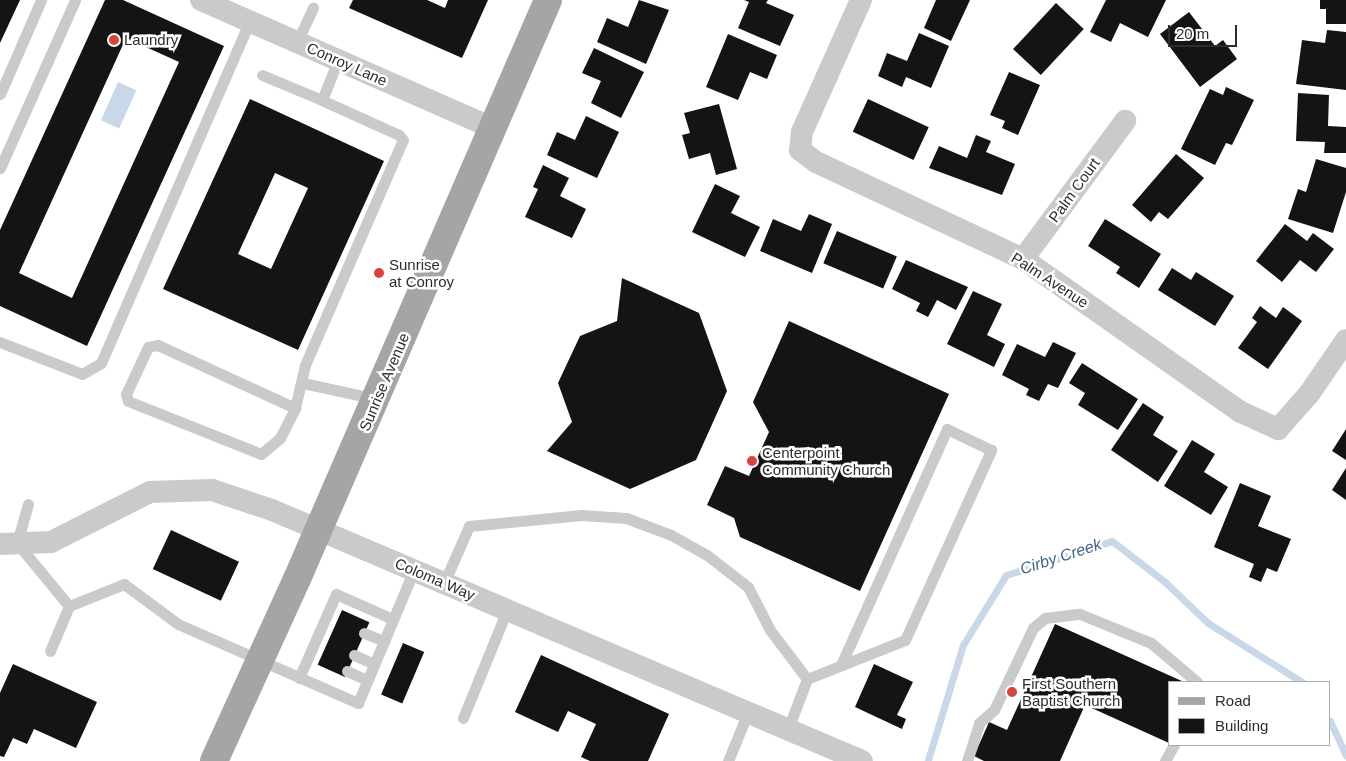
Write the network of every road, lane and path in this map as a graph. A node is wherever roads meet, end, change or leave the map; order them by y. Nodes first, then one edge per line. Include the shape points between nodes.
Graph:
1 (41, 0) edge
2 (75, 0) edge
3 (200, 0) edge
4 (548, 0) edge
5 (861, 0) edge
6 (313, 8) dead end
7 (250, 22) junction
8 (297, 42) junction
9 (338, 60) junction
10 (262, 75) dead end
11 (0, 94) edge
12 (322, 100) junction
13 (1125, 120) dead end
14 (493, 128) junction
15 (0, 168) edge
16 (1024, 259) junction
17 (1346, 340) edge
18 (0, 342) edge
19 (303, 383) junction
20 (377, 399) junction
21 (295, 408) junction
22 (28, 504) dead end
23 (319, 530) junction
24 (9, 544) edge
25 (414, 570) junction
26 (444, 583) junction
27 (69, 606) junction
28 (507, 610) junction
29 (326, 617) junction
30 (394, 619) junction
31 (337, 622) dead end
32 (364, 633) dead end
33 (384, 641) junction
34 (50, 651) dead end
35 (354, 655) dead end
36 (260, 661) junction
37 (374, 664) junction
38 (841, 665) junction
39 (347, 671) dead end
40 (299, 678) junction
41 (807, 679) junction
42 (368, 680) junction
43 (1196, 681) edge
44 (748, 712) junction
45 (463, 718) dead end
46 (788, 729) junction
47 (217, 755) edge
48 (728, 761) edge
49 (862, 761) edge
50 (968, 761) edge

1 - 11 lane
2 - 15 lane
3 - 7 street, Conroy Lane
4 - 14 main road, Sunrise Avenue
5 - 16 street, Palm Avenue via 802,132 800,150 816,162
6 - 8 lane
7 - 8 street, Conroy Lane
7 - 18 lane via 101,363 82,374
8 - 9 street, Conroy Lane
9 - 12 lane
9 - 14 street, Conroy Lane
10 - 12 lane
12 - 19 lane via 399,135 403,140 305,365
13 - 16 street, Palm Court
14 - 20 main road, Sunrise Avenue
16 - 17 street, Palm Avenue via 1241,412 1278,429 1310,394
19 - 20 lane
19 - 21 lane
20 - 23 main road, Sunrise Avenue
21 - 21 lane via 158,345 148,347 126,394 128,401 261,454 280,438
22 - 24 lane
23 - 24 street, Coloma Way via 262,506 212,490 150,492 51,542
23 - 25 street, Coloma Way
23 - 36 main road, Sunrise Avenue
24 - 27 lane
25 - 26 street, Coloma Way
25 - 30 lane
26 - 28 street, Coloma Way
26 - 41 lane via 469,526 580,515 626,518 671,535 707,555 748,587 780,644
27 - 34 lane
27 - 36 lane via 124,584 178,624
28 - 44 street, Coloma Way
28 - 45 lane
29 - 30 lane via 336,594
29 - 31 lane
29 - 40 lane via 322,641
30 - 33 lane
32 - 33 lane
33 - 37 lane
35 - 37 lane
36 - 40 lane
36 - 47 main road, Sunrise Avenue
37 - 42 lane
38 - 38 lane via 905,640 990,450 947,429
38 - 41 lane
39 - 42 lane
40 - 42 lane via 358,703
41 - 46 lane
43 - 50 lane via 1152,643 1080,614 1045,618 1033,628 994,710 979,723
44 - 46 street, Coloma Way
44 - 48 lane
46 - 49 street, Coloma Way

